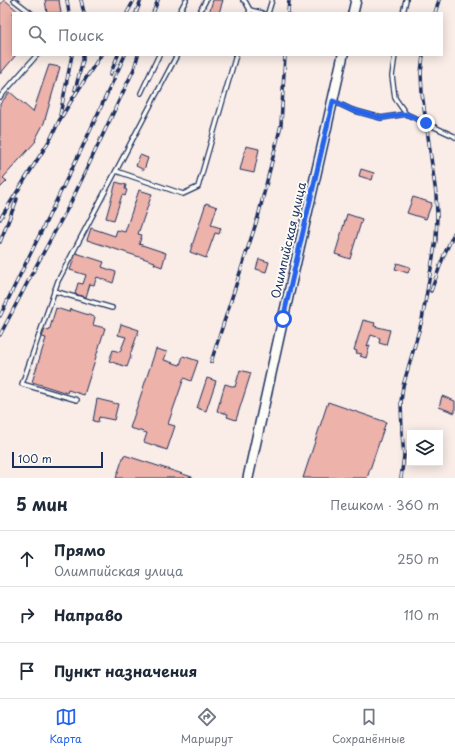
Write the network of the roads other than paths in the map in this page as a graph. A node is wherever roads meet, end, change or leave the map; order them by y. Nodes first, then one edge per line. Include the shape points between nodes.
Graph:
1 (14, 0) edge
2 (186, 0) edge
3 (206, 0) edge
4 (243, 0) edge
5 (272, 0) edge
6 (356, 0) edge
7 (406, 0) edge
8 (249, 11) edge
9 (31, 12) edge
10 (180, 12) edge
11 (200, 12) edge
12 (268, 12) edge
13 (353, 12) edge
14 (403, 12) edge
15 (36, 56) edge
16 (159, 56) edge
17 (176, 56) edge
18 (236, 56) edge
19 (343, 56) edge
20 (395, 56) edge
21 (141, 93) dead end
22 (0, 97) edge
23 (333, 101) junction
24 (406, 114) junction
25 (455, 137) edge
26 (116, 171) junction
27 (54, 292) junction
28 (112, 308) dead end
29 (77, 400) dead end
30 (248, 478) edge

1 - 9 lane
2 - 10 lane
3 - 11 lane
4 - 8 lane
5 - 12 lane
6 - 13 street
7 - 14 lane
15 - 22 lane
16 - 21 lane
17 - 26 lane
18 - 26 lane via 198,187 183,194
19 - 23 street, Олимпийская улица
20 - 24 lane via 392,76 395,98
23 - 24 lane via 352,110 381,118
23 - 30 street, Олимпийская улица
24 - 25 lane
26 - 27 lane
27 - 28 lane
27 - 29 lane via 22,384

